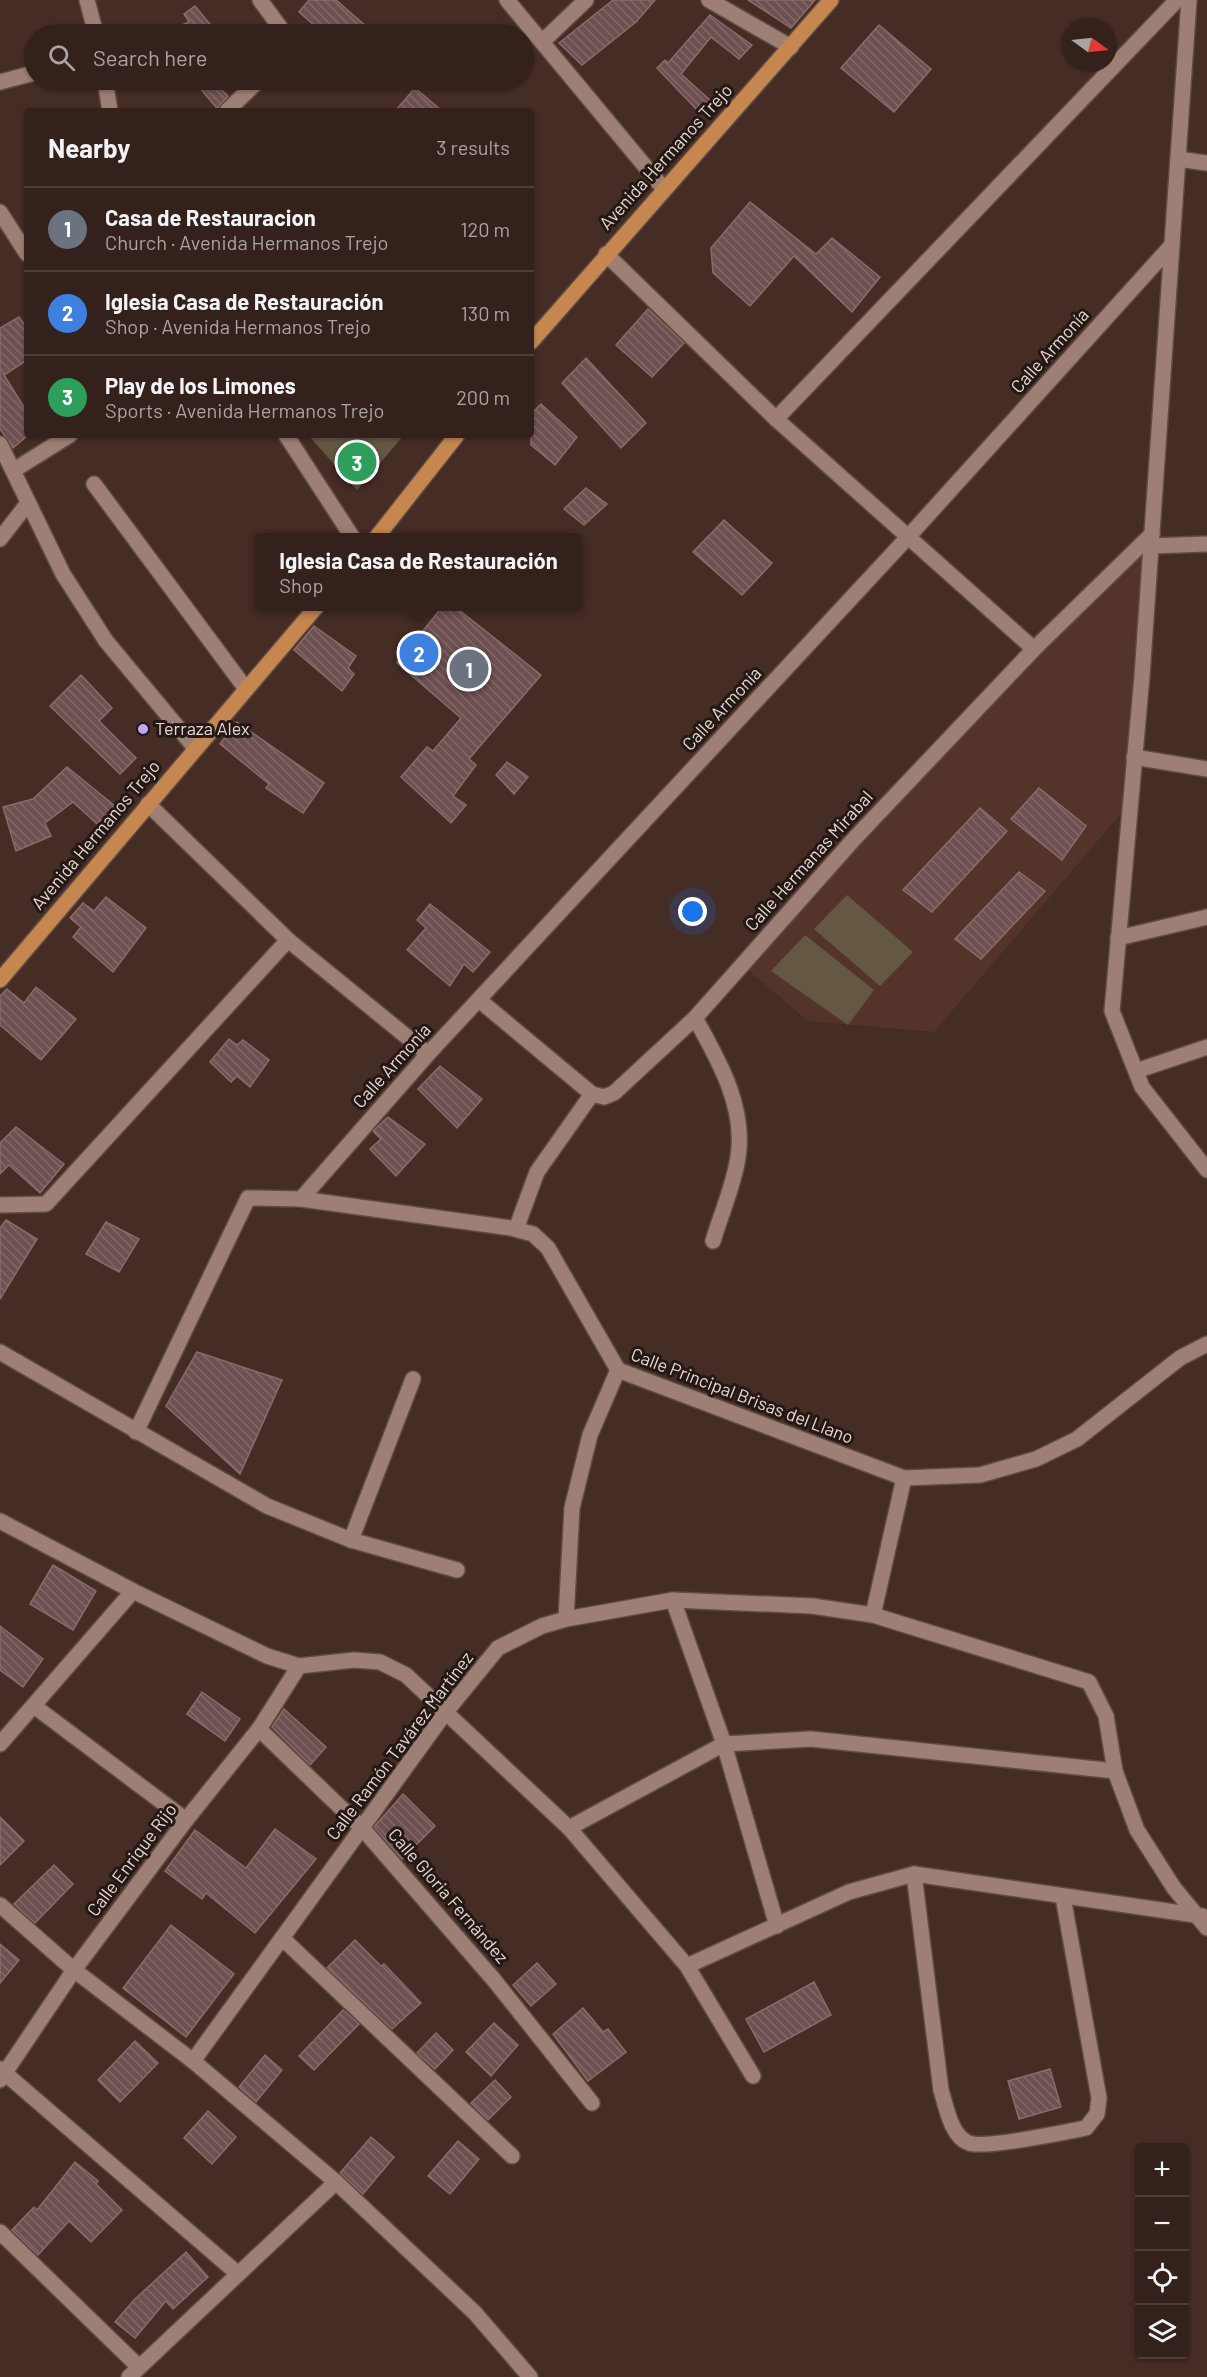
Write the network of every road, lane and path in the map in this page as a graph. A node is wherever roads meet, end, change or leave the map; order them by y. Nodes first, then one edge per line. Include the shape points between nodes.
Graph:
1 (87, 0) edge
2 (260, 0) edge
3 (507, 0) edge
4 (586, 0) edge
5 (709, 0) edge
6 (831, 0) edge
7 (1177, 0) edge
8 (1189, 0) edge
9 (93, 24) edge
10 (278, 24) edge
11 (527, 24) edge
12 (534, 32) edge
13 (542, 42) junction
14 (790, 47) junction
15 (24, 76) edge
16 (0, 82) edge
17 (107, 90) edge
18 (249, 90) edge
19 (110, 108) edge
20 (230, 108) edge
21 (1178, 159) junction
22 (1207, 163) edge
23 (664, 189) junction
24 (0, 212) edge
25 (1172, 245) junction
26 (24, 249) edge
27 (606, 254) junction
28 (534, 338) edge
29 (776, 419) junction
30 (64, 438) edge
31 (288, 438) edge
32 (455, 438) edge
33 (0, 444) edge
34 (14, 470) junction
35 (94, 484) dead end
36 (28, 503) junction
37 (350, 533) edge
38 (379, 533) edge
39 (908, 537) junction
40 (0, 538) edge
41 (1151, 540) junction
42 (1207, 544) edge
43 (313, 611) edge
44 (1034, 649) junction
45 (246, 689) junction
46 (195, 748) junction
47 (1134, 757) junction
48 (1207, 769) edge
49 (148, 804) junction
50 (1207, 917) edge
51 (1118, 938) junction
52 (288, 940) junction
53 (0, 980) edge
54 (479, 999) junction
55 (694, 1018) junction
56 (1207, 1047) edge
57 (428, 1054) junction
58 (1136, 1071) junction
59 (592, 1094) junction
60 (1207, 1170) edge
61 (301, 1199) junction
62 (0, 1205) edge
63 (516, 1229) junction
64 (713, 1241) dead end
65 (1207, 1344) edge
66 (0, 1352) edge
67 (618, 1370) junction
68 (413, 1379) dead end
69 (136, 1432) junction
70 (904, 1478) junction
71 (2, 1525) edge
72 (351, 1540) junction
73 (457, 1570) dead end
74 (133, 1592) junction
75 (673, 1600) junction
76 (873, 1616) junction
77 (566, 1619) junction
78 (299, 1666) junction
79 (34, 1706) junction
80 (445, 1713) junction
81 (259, 1729) junction
82 (0, 1744) edge
83 (724, 1744) junction
84 (1115, 1771) junction
85 (186, 1820) junction
86 (569, 1828) junction
87 (363, 1829) junction
88 (914, 1874) junction
89 (1063, 1897) junction
90 (0, 1905) edge
91 (1203, 1916) edge
92 (777, 1926) junction
93 (1207, 1928) edge
94 (282, 1938) junction
95 (687, 1966) junction
96 (74, 1970) junction
97 (193, 2061) junction
98 (1, 2074) edge
99 (753, 2076) dead end
100 (592, 2103) dead end
101 (512, 2156) dead end
102 (336, 2182) junction
103 (0, 2232) edge
104 (237, 2273) junction
105 (134, 2372) edge
106 (530, 2377) edge

1 - 9 street
2 - 10 street
3 - 11 street
4 - 13 street
5 - 14 street
6 - 14 main road, Avenida Hermanos Trejo
7 - 29 street
8 - 21 street
12 - 13 street
13 - 23 street
14 - 23 main road, Avenida Hermanos Trejo
15 - 16 street
17 - 19 street
18 - 20 street
21 - 22 street
21 - 25 street
23 - 27 main road, Avenida Hermanos Trejo
24 - 26 street
25 - 39 street, Calle Armonía
25 - 41 street
27 - 28 main road, Avenida Hermanos Trejo
27 - 29 street
29 - 39 street
30 - 34 street
31 - 37 street
32 - 38 main road
33 - 34 street
34 - 36 street
35 - 45 street
36 - 40 street
36 - 46 street via 63,574 106,641
39 - 44 street
39 - 54 street, Calle Armonía
41 - 42 street
41 - 44 street, Calle Hermanas Mirabal
41 - 47 street
43 - 45 main road, Avenida Hermanos Trejo
44 - 55 street, Calle Hermanas Mirabal via 855,837
45 - 46 main road, Avenida Hermanos Trejo
46 - 49 main road, Avenida Hermanos Trejo
47 - 48 street
47 - 51 street
49 - 52 street
49 - 53 main road, Avenida Hermanos Trejo
50 - 51 street
51 - 58 street via 1112,1011
52 - 57 street
52 - 62 street via 46,1204
54 - 57 street, Calle Armonía
54 - 59 street
55 - 59 street, Calle Hermanas Mirabal via 614,1093 604,1097
55 - 64 street via 728,1081 738,1135 738,1157
56 - 58 street
57 - 61 street, Calle Armonía
58 - 60 street via 1142,1087
59 - 63 street via 537,1172
61 - 63 street, Calle Principal Brisas del Llano
61 - 69 street, Calle Principal Brisas del Llano via 248,1198
63 - 67 street, Calle Principal Brisas del Llano via 533,1234 548,1248
65 - 70 street, Calle Principal Brisas del Llano via 1180,1358 1077,1439 1036,1459 980,1475
66 - 69 street
67 - 70 street, Calle Principal Brisas del Llano
67 - 77 street via 590,1435 572,1508
68 - 72 street
69 - 72 street via 267,1506
70 - 76 street
71 - 74 street
72 - 73 street
74 - 78 street via 267,1656
74 - 79 street
75 - 76 street, Calle Ramón Tavárez Martínez via 812,1606
75 - 77 street, Calle Ramón Tavárez Martínez
75 - 83 street
76 - 84 street, Calle Ramón Tavárez Martínez via 1089,1682 1106,1716
77 - 80 street, Calle Ramón Tavárez Martínez via 498,1648
78 - 80 street via 354,1660 380,1662 406,1675
78 - 81 street, Calle Enrique Rijo
79 - 82 street
79 - 85 street
80 - 86 street
80 - 87 street, Calle Ramón Tavárez Martínez
81 - 85 street, Calle Enrique Rijo
81 - 87 street, Calle Gloria Fernández
83 - 84 street via 812,1739
83 - 86 street
83 - 92 street
84 - 91 street, Calle Ramón Tavárez Martínez via 1137,1830 1174,1888
85 - 96 street, Calle Enrique Rijo
86 - 95 street
87 - 94 street, Calle Ramón Tavárez Martínez
87 - 100 street, Calle Gloria Fernández via 494,1980
88 - 89 street
88 - 89 street via 940,2090 952,2124 969,2143 1086,2128 1097,2114 1098,2098
88 - 92 street via 849,1892
89 - 91 street
90 - 96 street
91 - 93 street, Calle Ramón Tavárez Martínez
92 - 95 street
94 - 97 street, Calle Ramón Tavárez Martínez
94 - 101 street
95 - 99 street
96 - 97 street
96 - 98 street, Calle Enrique Rijo
97 - 102 street
98 - 104 street
102 - 104 street
102 - 106 street via 475,2313
103 - 105 street
104 - 105 street

